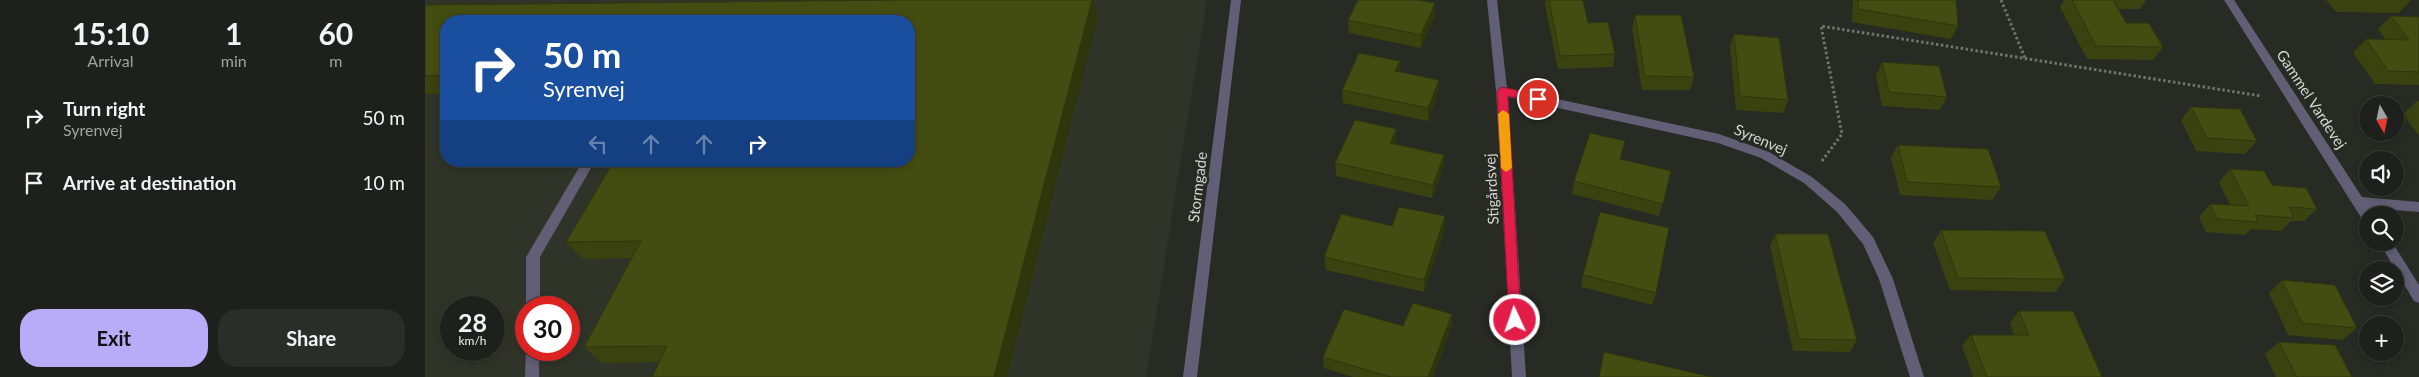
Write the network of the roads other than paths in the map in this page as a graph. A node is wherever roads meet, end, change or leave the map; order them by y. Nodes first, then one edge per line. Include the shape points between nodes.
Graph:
1 (1236, 0) edge
2 (1492, 0) edge
3 (2229, 0) edge
4 (1502, 91) junction
5 (586, 167) edge
6 (2359, 202) junction
7 (2361, 206) edge
8 (2419, 207) edge
9 (2391, 251) edge
10 (533, 296) edge
11 (2419, 297) edge
12 (532, 361) edge
13 (532, 377) edge
14 (1190, 377) edge
15 (1519, 377) edge
16 (1917, 377) edge

1 - 14 street, Stormgade
2 - 4 street, Stigårdsvej
3 - 6 street, Gammel Vardevej
4 - 15 street, Stigårdsvej
4 - 16 street, Syrenvej via 1719,139 1765,155 1808,180 1841,208 1868,241 1886,279
5 - 10 street via 533,257
6 - 7 street, Gammel Vardevej
6 - 8 street
9 - 11 street
12 - 13 street

